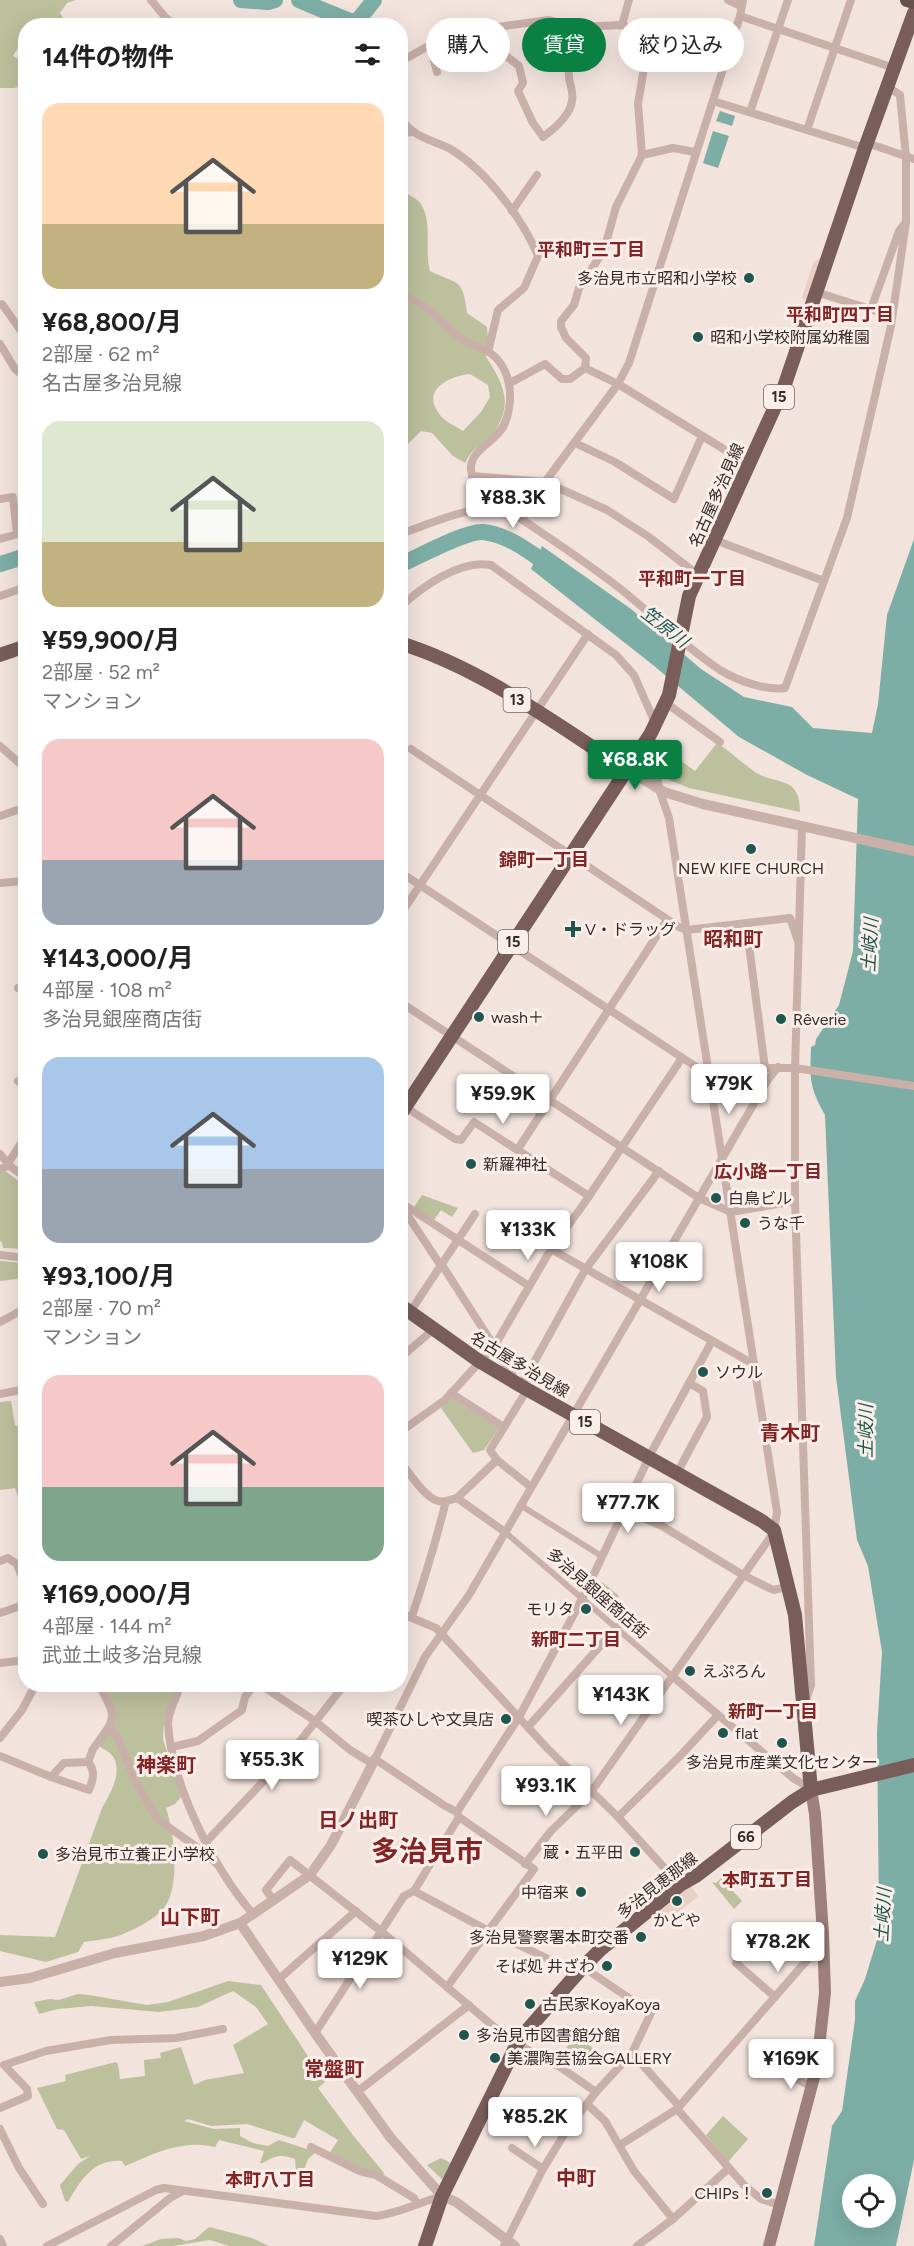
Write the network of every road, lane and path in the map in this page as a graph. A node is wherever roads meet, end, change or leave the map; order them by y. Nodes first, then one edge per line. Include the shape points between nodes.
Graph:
1 (151, 0) edge
2 (629, 0) edge
3 (728, 0) edge
4 (788, 0) edge
5 (851, 0) edge
6 (907, 0) edge
7 (914, 2) edge
8 (742, 3) edge
9 (914, 13) edge
10 (740, 16) junction
11 (166, 18) edge
12 (624, 18) edge
13 (778, 28) junction
14 (910, 33) edge
15 (426, 47) edge
16 (835, 48) junction
17 (408, 57) edge
18 (510, 59) edge
19 (894, 68) junction
20 (569, 72) edge
21 (643, 72) edge
22 (887, 86) junction
23 (713, 101) junction
24 (750, 112) junction
25 (408, 126) edge
26 (807, 130) junction
27 (408, 132) edge
28 (414, 132) junction
29 (866, 146) junction
30 (695, 152) junction
31 (642, 155) junction
32 (910, 158) edge
33 (537, 175) dead end
34 (512, 212) junction
35 (906, 222) junction
36 (816, 292) junction
37 (408, 299) edge
38 (0, 305) edge
39 (871, 309) junction
40 (892, 316) junction
41 (18, 327) edge
42 (0, 344) edge
43 (488, 352) junction
44 (585, 368) junction
45 (18, 371) edge
46 (510, 383) junction
47 (618, 384) junction
48 (702, 436) junction
49 (575, 443) junction
50 (748, 464) junction
51 (472, 476) junction
52 (545, 482) junction
53 (0, 499) edge
54 (505, 508) junction
55 (18, 520) edge
56 (408, 531) edge
57 (18, 534) edge
58 (0, 539) edge
59 (715, 540) junction
60 (698, 575) junction
61 (824, 581) junction
62 (18, 590) edge
63 (0, 596) edge
64 (408, 600) edge
65 (588, 634) junction
66 (680, 642) junction
67 (408, 646) edge
68 (18, 649) edge
69 (0, 655) edge
70 (668, 699) junction
71 (536, 711) junction
72 (654, 729) junction
73 (720, 742) dead end
74 (0, 746) edge
75 (411, 749) dead end
76 (18, 762) edge
77 (626, 769) junction
78 (659, 789) junction
79 (481, 794) junction
80 (18, 810) edge
81 (0, 816) edge
82 (806, 827) junction
83 (914, 851) edge
84 (571, 855) junction
85 (408, 877) edge
86 (18, 882) edge
87 (0, 883) edge
88 (421, 885) junction
89 (408, 904) edge
90 (667, 920) junction
91 (746, 923) junction
92 (687, 930) junction
93 (511, 945) junction
94 (800, 948) junction
95 (408, 1007) edge
96 (608, 1010) junction
97 (452, 1036) junction
98 (682, 1058) junction
99 (778, 1067) junction
100 (765, 1068) junction
101 (795, 1068) junction
102 (710, 1076) junction
103 (914, 1086) edge
104 (550, 1100) junction
105 (408, 1103) edge
106 (408, 1114) edge
107 (18, 1147) edge
108 (622, 1147) junction
109 (518, 1149) junction
110 (0, 1154) edge
111 (722, 1158) junction
112 (8, 1163) junction
113 (0, 1169) edge
114 (18, 1171) edge
115 (659, 1171) junction
116 (589, 1196) junction
117 (699, 1198) junction
118 (795, 1201) junction
119 (408, 1207) edge
120 (730, 1212) junction
121 (475, 1214) dead end
122 (408, 1216) edge
123 (458, 1241) junction
124 (550, 1250) junction
125 (0, 1255) edge
126 (18, 1257) edge
127 (442, 1265) junction
128 (585, 1270) junction
129 (529, 1286) junction
130 (640, 1301) junction
131 (408, 1305) edge
132 (408, 1310) edge
133 (18, 1312) edge
134 (0, 1322) edge
135 (434, 1329) junction
136 (712, 1341) junction
137 (495, 1345) junction
138 (408, 1351) edge
139 (479, 1361) junction
140 (755, 1365) junction
141 (512, 1374) dead end
142 (688, 1383) junction
143 (524, 1388) junction
144 (18, 1391) edge
145 (451, 1393) junction
146 (0, 1394) edge
147 (574, 1416) junction
148 (408, 1426) edge
149 (504, 1427) junction
150 (650, 1459) junction
151 (497, 1460) junction
152 (408, 1472) edge
153 (677, 1473) junction
154 (531, 1487) junction
155 (458, 1498) junction
156 (446, 1501) junction
157 (520, 1505) junction
158 (625, 1510) junction
159 (774, 1530) junction
160 (505, 1532) junction
161 (603, 1557) junction
162 (0, 1561) edge
163 (18, 1567) edge
164 (743, 1575) junction
165 (788, 1587) junction
166 (583, 1597) junction
167 (18, 1607) edge
168 (408, 1610) edge
169 (0, 1613) edge
170 (408, 1617) edge
171 (617, 1627) junction
172 (442, 1633) junction
173 (18, 1661) edge
174 (0, 1662) edge
175 (672, 1676) junction
176 (32, 1692) edge
177 (104, 1692) edge
178 (178, 1692) edge
179 (250, 1692) edge
180 (270, 1692) edge
181 (339, 1692) edge
182 (804, 1706) junction
183 (718, 1715) junction
184 (519, 1717) junction
185 (315, 1721) junction
186 (528, 1727) junction
187 (108, 1728) junction
188 (0, 1738) edge
189 (172, 1747) junction
190 (0, 1756) edge
191 (88, 1762) junction
192 (374, 1762) junction
193 (914, 1765) edge
194 (51, 1777) junction
195 (811, 1790) junction
196 (591, 1792) junction
197 (458, 1815) junction
198 (618, 1817) junction
199 (206, 1842) junction
200 (525, 1864) junction
201 (218, 1865) junction
202 (310, 1875) junction
203 (680, 1885) junction
204 (414, 1891) junction
205 (273, 1900) junction
206 (356, 1911) junction
207 (253, 1914) junction
208 (240, 1923) junction
209 (487, 1930) junction
210 (382, 1932) junction
211 (823, 1934) junction
212 (736, 1964) dead end
213 (580, 1970) junction
214 (279, 1979) junction
215 (0, 1982) edge
216 (447, 1987) junction
217 (775, 1997) junction
218 (469, 2005) junction
219 (223, 2029) dead end
220 (315, 2033) junction
221 (517, 2044) junction
222 (632, 2053) junction
223 (780, 2071) dead end
224 (812, 2087) junction
225 (357, 2092) junction
226 (596, 2092) junction
227 (586, 2104) junction
228 (0, 2108) edge
229 (678, 2108) junction
230 (0, 2129) edge
231 (620, 2145) junction
232 (311, 2147) dead end
233 (512, 2148) dead end
234 (729, 2168) junction
235 (543, 2169) junction
236 (183, 2191) junction
237 (442, 2196) junction
238 (43, 2204) dead end
239 (417, 2204) junction
240 (780, 2205) junction
241 (674, 2219) junction
242 (0, 2239) edge
243 (509, 2244) edge
244 (3, 2246) edge
245 (46, 2246) edge
246 (111, 2246) edge
247 (425, 2246) edge
248 (637, 2246) edge
249 (769, 2246) edge

1 - 11 street
2 - 12 street
3 - 8 street
4 - 13 street
5 - 16 street
6 - 7 highway
8 - 10 street
9 - 14 main road, 名古屋多治見線 / 15
10 - 13 street
10 - 23 street
13 - 16 street
13 - 24 street
14 - 19 main road, 名古屋多治見線 / 15
15 - 17 street
16 - 19 street
16 - 26 street
18 - 20 street via 519,66 523,83 518,91 543,137 560,122 573,101
19 - 22 main road, 名古屋多治見線 / 15
21 - 31 street via 638,104
22 - 29 main road, 名古屋多治見線 / 15
22 - 32 street via 900,95
23 - 24 street
23 - 30 street
24 - 26 street
25 - 28 street
26 - 29 street
27 - 28 street
28 - 34 street via 460,156 483,175
29 - 32 street
29 - 36 main road, 名古屋多治見線 / 15
30 - 31 street via 673,148
30 - 47 street via 629,363
31 - 44 street via 616,207 604,250 561,321 566,338 586,358
32 - 35 street
33 - 34 street
34 - 43 street via 538,256 524,288 498,310
35 - 39 street via 899,231
35 - 40 street
36 - 39 street
36 - 50 main road, 名古屋多治見線 / 15 via 784,387
37 - 43 street via 430,309 461,339
38 - 41 street
39 - 40 street
40 - 61 street via 849,507
42 - 45 street
43 - 46 street via 499,361
44 - 46 street via 570,379 562,379 545,364
44 - 47 street
46 - 51 street via 504,426 473,457
47 - 48 street
47 - 49 street
48 - 49 street via 674,499 615,462
48 - 50 street
49 - 52 street
50 - 59 main road, 名古屋多治見線 / 15
51 - 52 street
51 - 54 street
52 - 60 street via 607,510
53 - 55 street via 13,497
54 - 56 street via 467,510
54 - 66 street via 615,585
57 - 58 street
59 - 60 main road, 名古屋多治見線 / 15
59 - 61 street
60 - 66 main road, 名古屋多治見線 / 15 via 689,596
61 - 66 street via 784,688 746,683
62 - 63 street
64 - 65 street via 421,588 460,569 483,564 499,570
65 - 71 street
65 - 72 street via 634,675
66 - 70 main road, 名古屋多治見線 / 15
67 - 71 main road, 13 via 447,661
68 - 69 main road
70 - 72 main road, 名古屋多治見線 / 15
70 - 73 street
71 - 77 main road, 13
71 - 79 street
72 - 77 main road, 名古屋多治見線 / 15
72 - 78 street
74 - 76 street
75 - 79 street
77 - 78 street
77 - 84 main road, 名古屋多治見線 / 15
78 - 82 street via 703,804
78 - 92 street via 669,818
79 - 84 street
79 - 88 street
80 - 81 street
82 - 83 street
82 - 94 street
84 - 90 street
84 - 93 main road, 名古屋多治見線 / 15
85 - 88 street
86 - 87 street
88 - 89 street
88 - 93 street
90 - 92 street
90 - 96 street
91 - 92 street
91 - 94 street via 790,918
91 - 100 street
92 - 102 street
93 - 96 street
93 - 97 main road, 名古屋多治見線 / 15
94 - 101 street
95 - 97 street
96 - 98 street
96 - 104 street
97 - 104 street
97 - 105 main road, 名古屋多治見線 / 15
98 - 102 street
98 - 108 street
99 - 100 street
99 - 101 street
99 - 111 street
100 - 102 street
101 - 103 street
101 - 118 street
102 - 111 street
104 - 108 street
104 - 109 street
106 - 109 street via 461,1140 474,1122
107 - 112 street
108 - 115 street
108 - 116 street
109 - 116 street
110 - 112 street
111 - 117 street
111 - 120 street
112 - 113 street
112 - 114 street
115 - 117 street
115 - 128 street
116 - 124 street
117 - 120 street
117 - 130 street
118 - 120 street
118 - 182 street via 811,1685
119 - 123 street
120 - 140 street
121 - 123 street
122 - 127 street
123 - 127 street
123 - 129 street
124 - 128 street
124 - 129 street
125 - 126 street
127 - 131 street
127 - 137 street
128 - 130 street
128 - 143 street
129 - 137 street
130 - 136 street
130 - 147 street
132 - 135 main road, 名古屋多治見線 / 15
133 - 134 street
135 - 138 street
135 - 139 main road, 名古屋多治見線 / 15
136 - 140 street
136 - 142 street
137 - 139 street
137 - 141 street
139 - 143 main road, 名古屋多治見線 / 15
139 - 145 street
140 - 159 street via 777,1505
142 - 150 street
142 - 153 street via 703,1391 707,1417
143 - 147 main road, 名古屋多治見線 / 15
143 - 149 street
144 - 146 street
145 - 148 street
145 - 149 street
147 - 150 main road, 名古屋多治見線 / 15
147 - 154 street
149 - 151 street via 490,1450
150 - 153 main road, 名古屋多治見線 / 15
150 - 158 street
151 - 154 street
151 - 155 street
152 - 156 street via 437,1501
153 - 159 main road, 名古屋多治見線 / 15
154 - 157 street
155 - 156 street
155 - 160 street
156 - 168 street via 430,1567
157 - 160 street
157 - 161 street
158 - 161 street
158 - 164 street via 662,1526
159 - 164 street
159 - 165 main road
160 - 166 street, 多治見銀座商店街
160 - 172 street
161 - 166 street
162 - 163 street via 8,1558
164 - 165 street via 773,1590
164 - 175 street
165 - 182 main road via 795,1615
166 - 171 street, 多治見銀座商店街
166 - 184 street
167 - 169 street
170 - 172 street
171 - 175 street, 多治見銀座商店街
171 - 186 street
172 - 184 street
172 - 192 street via 425,1657
173 - 174 street
175 - 183 street
175 - 196 street
176 - 188 street
177 - 187 street via 112,1711
178 - 189 street via 168,1721
179 - 189 street via 242,1710 198,1741
180 - 185 street
181 - 185 street
182 - 195 main road
183 - 195 street
183 - 198 street
184 - 186 street
184 - 197 street
185 - 192 street via 350,1750
185 - 199 street via 293,1750
186 - 196 street
187 - 191 street
187 - 201 street via 117,1736 157,1819
189 - 199 street via 183,1790
190 - 194 street
191 - 194 street via 64,1763
191 - 194 street via 94,1778 89,1790
192 - 197 street
192 - 202 street via 331,1845
193 - 195 main road
195 - 203 main road, 多治見恵那線 / 66
195 - 211 main road
196 - 198 street
196 - 200 street via 551,1831
197 - 200 street
197 - 204 street
198 - 203 street
199 - 201 street
200 - 209 street via 534,1869
201 - 207 street
202 - 205 street
202 - 205 street via 290,1860 266,1890
202 - 206 street
203 - 213 main road, 多治見恵那線 / 66
204 - 209 street
204 - 210 street via 404,1896
205 - 207 street
206 - 210 street
206 - 214 street
207 - 208 street
208 - 214 street
208 - 215 street via 204,1936 137,1948 30,1978
209 - 213 street
209 - 216 street
210 - 216 street
210 - 220 street
211 - 217 street via 811,1938 808,1959
211 - 224 main road via 825,1993
212 - 217 street
213 - 221 main road, 多治見恵那線 / 66
213 - 222 street via 651,2013
214 - 220 street
216 - 218 street
217 - 229 street
218 - 221 street
218 - 225 street
219 - 228 street via 176,2038 111,2040 46,2052 4,2065 27,2089 28,2096
220 - 225 street
221 - 226 street
221 - 237 main road, 多治見恵那線 / 66
222 - 226 street
222 - 229 street
223 - 224 street
224 - 240 main road
225 - 237 street
226 - 227 street
227 - 231 street via 604,2121
227 - 235 street
229 - 231 street
229 - 234 street
230 - 238 street
231 - 241 street via 634,2171
232 - 239 street via 359,2171 376,2175 414,2198
233 - 235 street
234 - 240 street via 760,2199
234 - 241 street
235 - 243 street
236 - 239 street via 376,2216
236 - 245 street via 156,2190
236 - 246 street
237 - 239 street
237 - 243 street via 456,2202
237 - 247 main road, 多治見恵那線 / 66
240 - 249 main road
241 - 248 street
242 - 244 street

